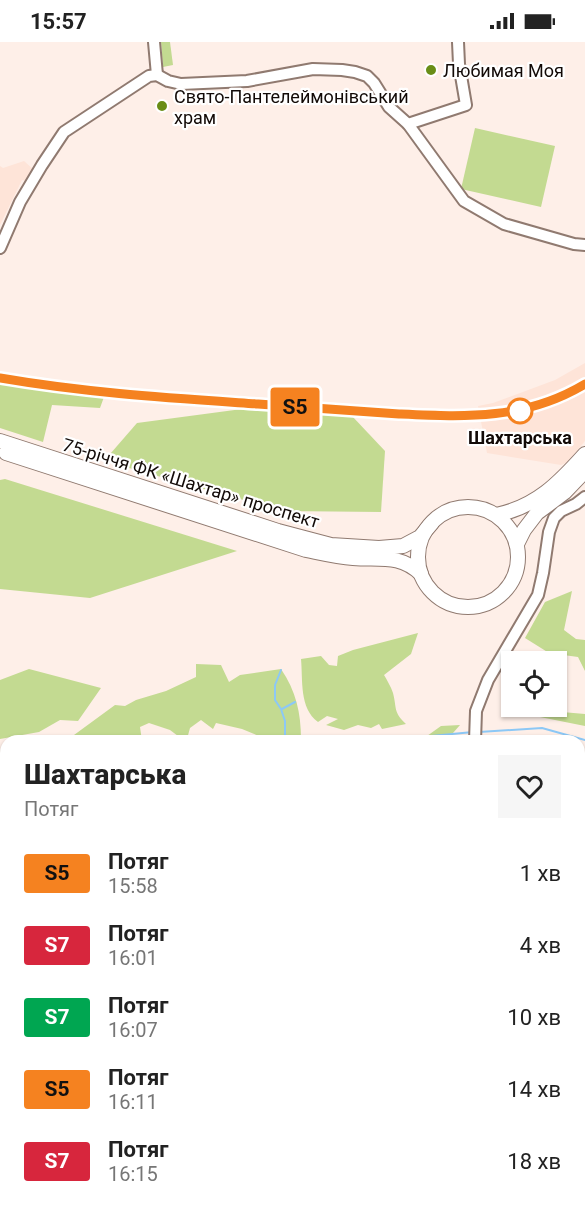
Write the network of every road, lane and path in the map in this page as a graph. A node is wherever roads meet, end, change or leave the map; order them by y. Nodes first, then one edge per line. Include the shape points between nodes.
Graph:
1 (154, 42) edge
2 (458, 42) edge
3 (157, 75) junction
4 (408, 124) junction
5 (585, 245) edge
6 (0, 248) edge
7 (0, 441) edge
8 (0, 451) edge
9 (585, 454) edge
10 (585, 471) edge
11 (568, 481) junction
12 (585, 496) edge
13 (496, 515) junction
14 (432, 523) junction
15 (517, 544) junction
16 (421, 574) junction
17 (475, 735) edge

1 - 3 street
2 - 4 street via 466,105
3 - 4 street via 181,84 247,81 313,69 356,72 367,76 389,108
3 - 6 street via 149,76 64,132 20,202
4 - 5 street via 464,201 504,224
7 - 14 main road, 75-річчя ФК «Шахтар» проспект via 331,545 396,548 420,537
8 - 16 main road, 75-річчя ФК «Шахтар» проспект via 306,550 351,558 400,560
9 - 11 main road
10 - 11 main road
11 - 12 street
11 - 13 main road via 514,512
11 - 15 main road via 537,513
12 - 17 street via 554,518 538,594 488,680 475,720
13 - 14 main road via 463,507
13 - 15 main road
14 - 16 main road via 419,547
15 - 16 main road via 517,565 510,584 490,602 456,605 437,596

